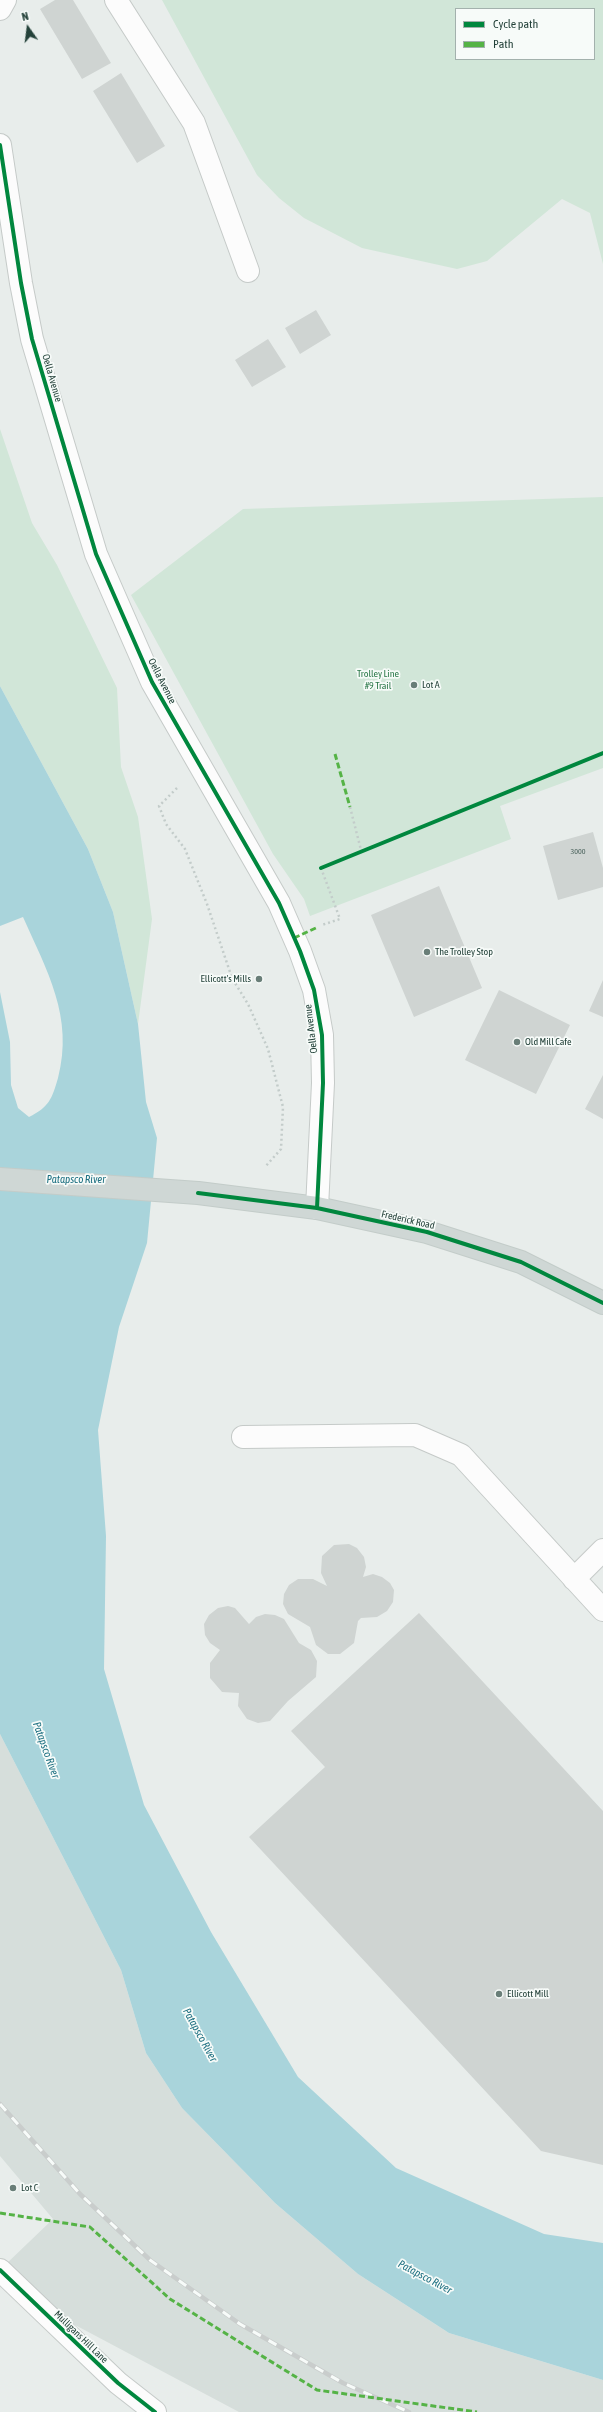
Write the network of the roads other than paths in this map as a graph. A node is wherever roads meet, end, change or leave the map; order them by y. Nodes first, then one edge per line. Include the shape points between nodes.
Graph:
1 (5, 0) edge
2 (116, 0) edge
3 (0, 9) edge
4 (0, 145) edge
5 (248, 271) dead end
6 (0, 1179) edge
7 (317, 1208) junction
8 (603, 1303) edge
9 (243, 1437) dead end
10 (603, 1550) edge
11 (574, 1579) junction
12 (603, 1610) edge
13 (0, 2270) edge
14 (155, 2412) edge

1 - 3 street
2 - 5 street via 194,123
4 - 7 street, Oella Avenue via 32,338 96,554 152,682 279,904 314,990 322,1035 323,1084
6 - 7 main road, Frederick Road via 198,1193
7 - 8 main road, Frederick Road via 427,1232 521,1262
9 - 11 street via 415,1435 461,1455
10 - 11 street
11 - 12 street
13 - 14 street, Mulligans Hill Lane via 118,2384

